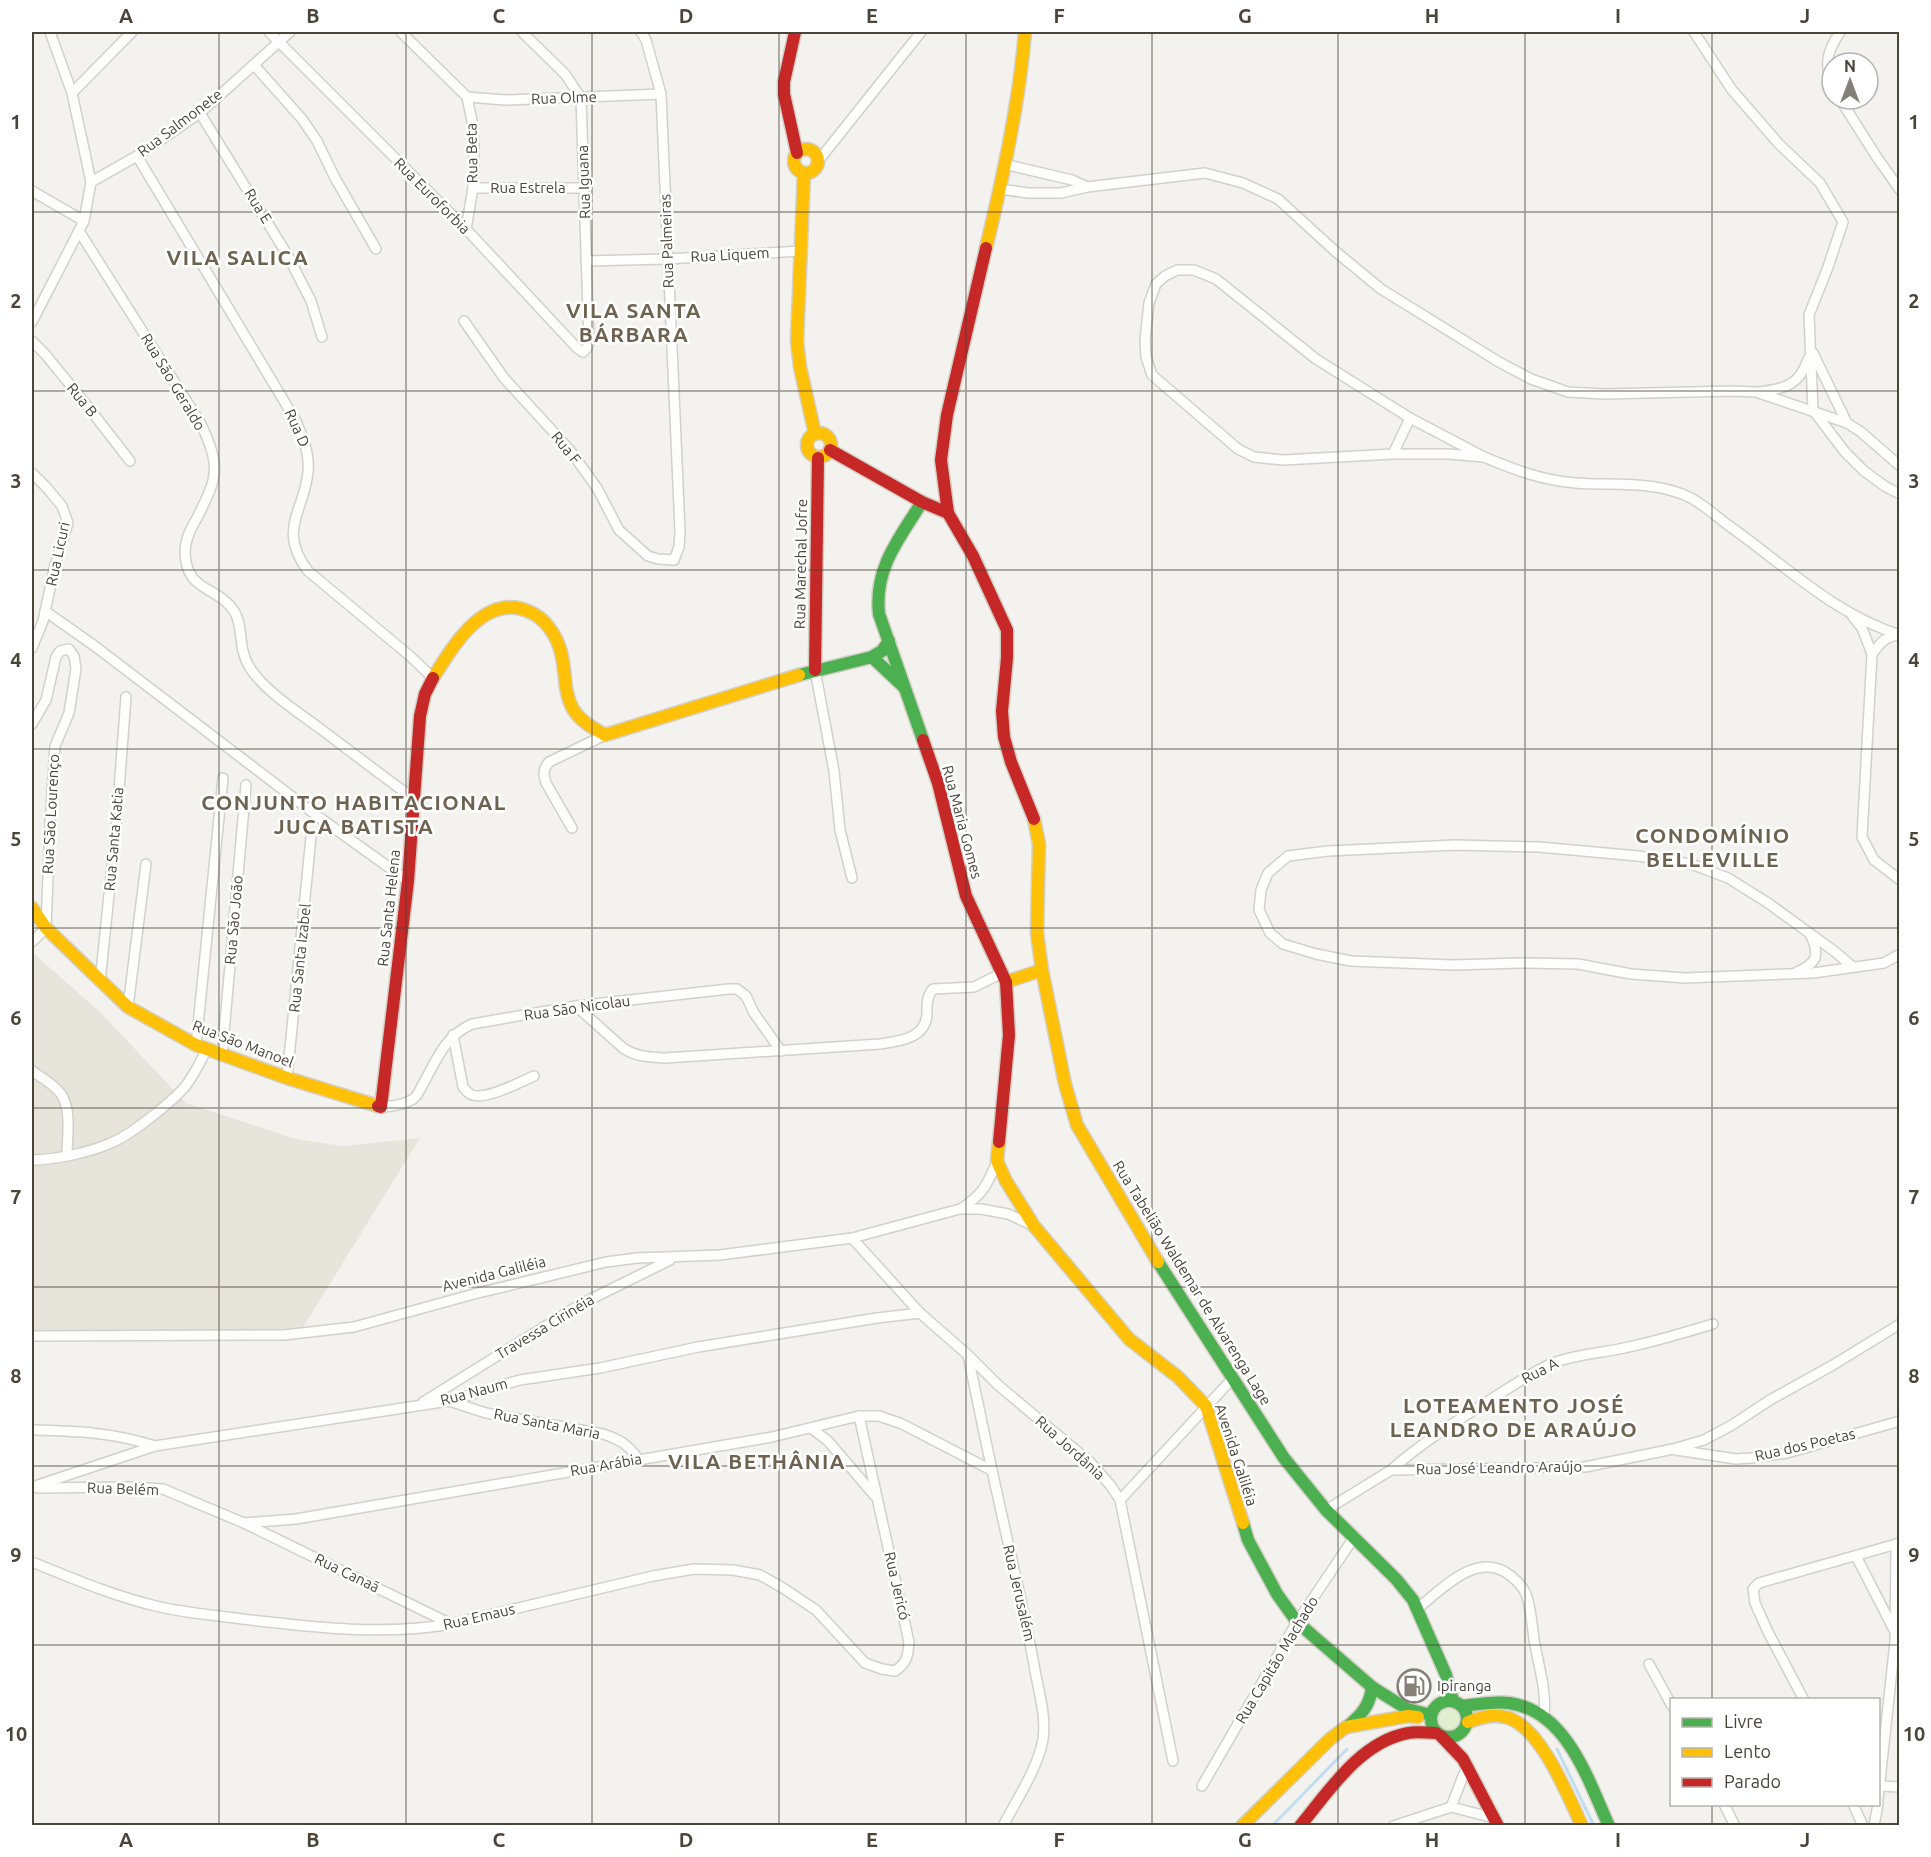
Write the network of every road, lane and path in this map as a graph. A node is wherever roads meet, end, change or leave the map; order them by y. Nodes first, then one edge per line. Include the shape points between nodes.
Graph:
1 (50, 32) edge
2 (132, 32) edge
3 (269, 32) edge
4 (290, 32) edge
5 (401, 32) edge
6 (522, 32) edge
7 (641, 32) edge
8 (795, 32) edge
9 (921, 32) edge
10 (1025, 32) edge
11 (1694, 32) edge
12 (1840, 32) edge
13 (278, 42) junction
14 (1829, 51) edge
15 (254, 64) junction
16 (72, 93) junction
17 (661, 94) junction
18 (467, 97) junction
19 (581, 98) junction
20 (1848, 111) edge
21 (200, 113) junction
22 (797, 153) junction
23 (137, 156) junction
24 (819, 160) junction
25 (1004, 165) junction
26 (804, 173) junction
27 (91, 182) junction
28 (1088, 187) junction
29 (473, 188) junction
30 (584, 188) junction
31 (1000, 189) junction
32 (1899, 190) edge
33 (32, 191) edge
34 (84, 221) junction
35 (466, 229) junction
36 (79, 231) junction
37 (376, 249) dead end
38 (801, 251) junction
39 (667, 259) junction
40 (586, 261) junction
41 (32, 321) edge
42 (464, 321) dead end
43 (322, 336) dead end
44 (32, 341) edge
45 (1810, 348) junction
46 (583, 352) joint
47 (1756, 393) junction
48 (1813, 410) junction
49 (1410, 418) junction
50 (1847, 423) junction
51 (814, 434) junction
52 (830, 450) junction
53 (1393, 454) junction
54 (1484, 457) junction
55 (818, 458) junction
56 (130, 461) dead end
57 (1899, 466) edge
58 (32, 473) edge
59 (1899, 494) edge
60 (922, 502) junction
61 (948, 513) junction
62 (674, 560) joint
63 (45, 611) junction
64 (1852, 615) junction
65 (1898, 635) edge
66 (889, 641) junction
67 (32, 648) edge
68 (1872, 654) junction
69 (872, 657) junction
70 (815, 670) junction
71 (433, 678) junction
72 (906, 689) junction
73 (126, 697) dead end
74 (32, 724) edge
75 (605, 735) junction
76 (223, 778) dead end
77 (246, 785) dead end
78 (413, 798) junction
79 (572, 828) dead end
80 (311, 837) dead end
81 (146, 864) dead end
82 (852, 878) dead end
83 (1899, 879) edge
84 (408, 881) junction
85 (32, 909) edge
86 (46, 928) junction
87 (1810, 933) junction
88 (32, 942) edge
89 (1899, 954) edge
90 (1853, 967) junction
91 (1042, 970) junction
92 (1792, 974) junction
93 (1004, 977) junction
94 (100, 982) junction
95 (576, 1006) junction
96 (128, 1007) junction
97 (453, 1035) junction
98 (202, 1047) junction
99 (781, 1051) junction
100 (222, 1055) junction
101 (32, 1071) edge
102 (534, 1077) dead end
103 (287, 1078) junction
104 (381, 1107) junction
105 (66, 1155) junction
106 (32, 1160) edge
107 (997, 1161) junction
108 (960, 1209) junction
109 (1034, 1226) junction
110 (852, 1238) junction
111 (675, 1257) junction
112 (920, 1313) junction
113 (1713, 1324) dead end
114 (1899, 1324) edge
115 (32, 1336) edge
116 (968, 1355) junction
117 (1233, 1378) junction
118 (448, 1401) junction
119 (420, 1404) junction
120 (1206, 1406) junction
121 (859, 1416) junction
122 (1899, 1421) edge
123 (811, 1428) junction
124 (32, 1430) edge
125 (155, 1446) junction
126 (1673, 1449) junction
127 (638, 1459) junction
128 (991, 1470) junction
129 (1390, 1470) junction
130 (32, 1488) edge
131 (876, 1498) junction
132 (1120, 1500) junction
133 (1326, 1510) junction
134 (244, 1523) junction
135 (1355, 1536) junction
136 (1898, 1544) edge
137 (1856, 1556) junction
138 (32, 1562) edge
139 (1417, 1609) junction
140 (1297, 1622) junction
141 (451, 1623) junction
142 (1895, 1632) junction
143 (1649, 1664) dead end
144 (896, 1671) joint
145 (1896, 1672) edge
146 (1372, 1687) junction
147 (1803, 1698) edge
148 (1458, 1704) junction
149 (1670, 1704) edge
150 (1544, 1716) junction
151 (1431, 1717) junction
152 (1346, 1727) junction
153 (1465, 1727) junction
154 (1438, 1734) junction
155 (1173, 1761) dead end
156 (1465, 1763) junction
157 (1202, 1786) dead end
158 (1881, 1786) junction
159 (1899, 1787) edge
160 (1880, 1790) edge
161 (1725, 1806) edge
162 (1853, 1806) edge
163 (1878, 1806) edge
164 (1451, 1807) junction
165 (1496, 1822) edge
166 (1003, 1826) edge
167 (1242, 1826) edge
168 (1300, 1826) edge
169 (1393, 1826) edge
170 (1582, 1826) edge
171 (1609, 1826) edge
172 (1735, 1826) edge
173 (1863, 1826) edge
174 (1874, 1826) edge

1 - 16 street
2 - 16 street
3 - 13 street, Rua Euroforbia
4 - 13 street, Rua Salmonete
5 - 18 street
6 - 19 street via 565,74
7 - 17 street, Rua Palmeiras
8 - 22 street via 784,94
9 - 24 street
10 - 25 street
11 - 45 street via 1732,90 1820,183 1843,222 1809,315
12 - 14 street
13 - 15 street, Rua Salmonete
13 - 35 street, Rua Euroforbia
15 - 21 street, Rua Salmonete
15 - 37 street via 317,141
16 - 27 street
17 - 19 street, Rua Olme
17 - 39 street, Rua Palmeiras
18 - 19 street, Rua Olme
18 - 29 street, Rua Beta via 474,146
19 - 30 street, Rua Iguana
20 - 32 street
21 - 23 street, Rua Salmonete
21 - 43 street, Rua E via 288,255 311,301
22 - 24 street via 808,149
22 - 26 street via 795,165
23 - 27 street, Rua Salmonete
23 - 71 street, Rua D via 303,437 308,473 294,524 298,557 308,571
24 - 26 street via 813,171
25 - 28 street
25 - 31 street
26 - 38 street
27 - 34 street
28 - 31 street via 1045,194
28 - 47 street via 1205,173 1243,183 1278,199 1381,289 1499,362 1568,392
29 - 30 street, Rua Estrela
29 - 35 street, Rua Beta
30 - 40 street, Rua Iguana
31 - 61 street via 948,415 941,460
33 - 34 street
34 - 36 street
35 - 46 street, Rua Euroforbia
36 - 41 street
36 - 78 street, Rua São Geraldo via 208,440 214,482 188,533 186,563 192,579 235,612 242,653 261,682
38 - 39 street, Rua Liquem
38 - 51 street via 797,341
39 - 40 street, Rua Liquem
39 - 62 street, Rua Palmeiras via 680,531
40 - 46 street, Rua Iguana via 589,343
42 - 62 street, Rua F via 504,378 569,449 597,488 619,530 648,556
44 - 56 street, Rua B
45 - 47 street via 1805,369 1797,380
45 - 48 street
45 - 50 street
47 - 48 street
48 - 50 street
48 - 59 street via 1864,471
49 - 53 street
49 - 53 street via 1316,358 1216,279 1194,270 1177,270 1156,284 1149,303 1145,340 1152,375 1238,449 1254,457 1283,460
49 - 54 street
50 - 57 street
51 - 52 street via 827,436
51 - 55 street via 806,447
52 - 55 street
52 - 60 street
53 - 54 street
54 - 64 street via 1540,478 1639,484 1691,498
55 - 70 street, Rua Marechal Jofre
58 - 63 street, Rua Licuri via 62,506 68,523
60 - 61 street
60 - 66 street, Rua Maria Gomes via 885,562 879,584 876,597
61 - 91 street, Rua Tabelião Waldemar de Alvarenga Lage via 1007,630 1004,737 1034,818 1039,844 1037,933
63 - 67 street, Rua Licuri
63 - 84 street
64 - 65 street
64 - 68 street
65 - 68 street via 1886,637
66 - 69 street
66 - 72 street, Rua Maria Gomes
68 - 83 street via 1862,837 1874,860
69 - 70 street
69 - 72 street
70 - 75 street
70 - 82 street via 834,771 840,830
71 - 75 street, Rua Santa Helena via 472,625 488,611 502,606 534,612 554,634 572,708 581,720
71 - 78 street, Rua Santa Helena via 420,716
72 - 93 street, Rua Maria Gomes via 938,783 966,896
73 - 94 street, Rua Santa Katia
74 - 86 street, Rua São Lourenço via 45,700 56,657 63,650 71,651 76,669 72,698 55,746
75 - 79 street via 544,768 546,783
76 - 98 street, Rua São João
77 - 100 street, Rua São João
78 - 84 street, Rua Santa Helena
80 - 103 street, Rua Santa Izabel
81 - 96 street
84 - 104 street, Rua Santa Helena
85 - 86 street, Rua São Manoel
86 - 88 street
86 - 94 street, Rua São Manoel
87 - 90 street
87 - 92 street via 1816,952 1814,961
87 - 92 street via 1728,878 1691,864 1539,847 1455,845 1288,856 1268,873 1261,890 1259,910 1270,933 1283,944 1351,961 1578,964 1631,974 1685,978
89 - 90 street via 1884,963
90 - 92 street
91 - 93 street
91 - 117 street, Rua Tabelião Waldemar de Alvarenga Lage via 1077,1125 1155,1258
93 - 99 street via 974,987 933,989 927,999 925,1025 910,1037 880,1044
93 - 107 street, Rua Maria Gomes via 1009,1035
94 - 96 street, Rua São Manoel
95 - 97 street, Rua São Nicolau via 472,1024
95 - 99 street via 623,1048 644,1057
95 - 99 street, Rua São Nicolau via 737,989 746,996
96 - 98 street, Rua São Manoel
97 - 102 street via 468,1094 486,1095
97 - 104 street via 415,1098
98 - 100 street, Rua São Manoel
98 - 105 street via 184,1088 126,1135
100 - 103 street, Rua São Manoel
101 - 105 street via 51,1084 65,1103
103 - 104 street, Rua São Manoel
105 - 106 street
107 - 108 street via 977,1198
107 - 109 street, Avenida Galiléia
108 - 109 street via 1008,1214
108 - 110 street, Avenida Galiléia
109 - 120 street, Avenida Galiléia via 1129,1339 1178,1377
110 - 111 street, Avenida Galiléia
110 - 112 street, Rua Jordânia
111 - 115 street, Avenida Galiléia via 606,1262 354,1327 284,1335
111 - 119 street, Travessa Cirinéia via 581,1304
112 - 116 street, Rua Jordânia
112 - 118 street, Rua Naum via 698,1347 520,1380
113 - 129 street, Rua A via 1554,1362 1449,1425
114 - 126 street, Rua José Leandro Araújo via 1732,1425 1704,1440
116 - 128 street, Rua Jerusalém
116 - 132 street, Rua Jordânia via 1090,1462
117 - 120 street
117 - 133 street, Rua Tabelião Waldemar de Alvarenga Lage via 1284,1458
118 - 119 street, Rua Naum
118 - 127 street, Rua Santa Maria via 486,1413 603,1434 629,1446
119 - 125 street, Rua Naum
120 - 132 street
120 - 140 street, Avenida Galiléia via 1248,1540
121 - 123 street, Rua Arábia
121 - 128 street, Rua Arábia via 879,1416 902,1424
121 - 131 street, Rua Jericó
122 - 126 street, Rua dos Poetas via 1787,1453 1750,1458
123 - 127 street, Rua Arábia
123 - 131 street, Rua Jericó via 828,1441
124 - 125 street via 92,1432
125 - 130 street, Rua Naum
126 - 129 street, Rua José Leandro Araújo via 1585,1467
127 - 134 street, Rua Arábia via 296,1519
128 - 166 street, Rua Jerusalém via 1030,1641 1043,1726 1038,1755
129 - 133 street
130 - 134 street, Rua Belém via 163,1489
131 - 144 street, Rua Jericó via 909,1642 908,1657
132 - 155 street, Rua Jordânia
133 - 135 street, Rua Tabelião Waldemar de Alvarenga Lage
134 - 141 street, Rua Canaã
135 - 139 street, Rua Tabelião Waldemar de Alvarenga Lage via 1396,1579
135 - 140 street, Rua Capitão Machado
136 - 137 street
136 - 142 street
137 - 142 street
137 - 147 street via 1759,1583 1754,1589 1755,1603 1768,1632
138 - 141 street, Rua Emaus via 157,1607 328,1628 421,1629
139 - 148 street, Rua Tabelião Waldemar de Alvarenga Lage
139 - 150 street via 1468,1571 1484,1567 1502,1569 1517,1581 1530,1612 1546,1700
140 - 146 street, Avenida Galiléia
140 - 157 street, Rua Capitão Machado
141 - 144 street, Rua Emaus via 653,1576 694,1569 733,1570 760,1575 783,1588 816,1610 865,1663
142 - 145 street
143 - 149 street
145 - 158 street
146 - 151 street, Avenida Galiléia via 1407,1709
146 - 152 street via 1368,1706
148 - 150 street via 1516,1704
148 - 151 street via 1440,1704
148 - 153 street via 1468,1716
150 - 171 street via 1571,1750
151 - 152 street via 1408,1716
151 - 154 street
152 - 167 street
153 - 154 street via 1452,1738
153 - 156 street
153 - 170 street via 1478,1718 1494,1715 1523,1725 1538,1741
154 - 156 street
154 - 168 street via 1409,1733 1372,1750 1345,1772
156 - 164 street
156 - 165 street
158 - 159 street
158 - 160 street
161 - 172 street
162 - 173 street
163 - 174 street
164 - 165 street
164 - 169 street

